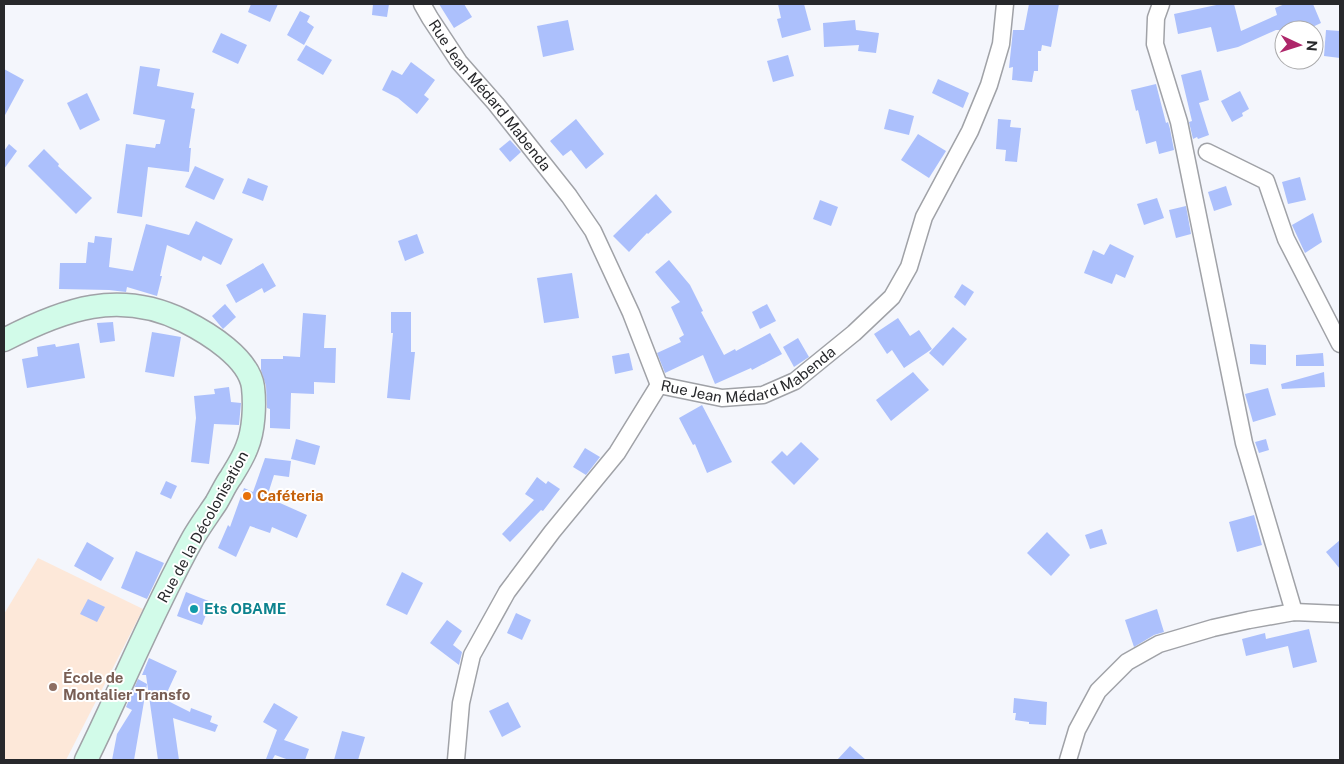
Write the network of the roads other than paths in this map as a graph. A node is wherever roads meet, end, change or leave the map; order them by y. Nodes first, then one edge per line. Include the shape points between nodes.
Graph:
1 (422, 4) edge
2 (1005, 4) edge
3 (1161, 4) edge
4 (1207, 152) dead end
5 (4, 340) edge
6 (1340, 344) edge
7 (659, 385) junction
8 (1294, 612) junction
9 (1340, 614) edge
10 (86, 760) edge
11 (456, 760) edge
12 (1068, 760) edge

1 - 7 street, Rue Jean Médard Mabenda via 459,62 569,196 592,231 631,313
2 - 7 street, Rue Jean Médard Mabenda via 1001,44 989,84 970,131 924,218 909,267 892,297 795,381 763,395 722,398
3 - 8 street via 1156,18 1155,44 1180,122 1244,443
4 - 6 street via 1266,181 1286,239
5 - 10 street, Rue de la Décolonisation via 82,308 107,304 138,306 181,320 213,338 239,360 253,385 253,416 248,445 194,537
7 - 11 street via 617,453 507,592 472,655 461,703
8 - 9 street
8 - 12 street via 1213,628 1159,644 1127,662 1098,691 1077,730

